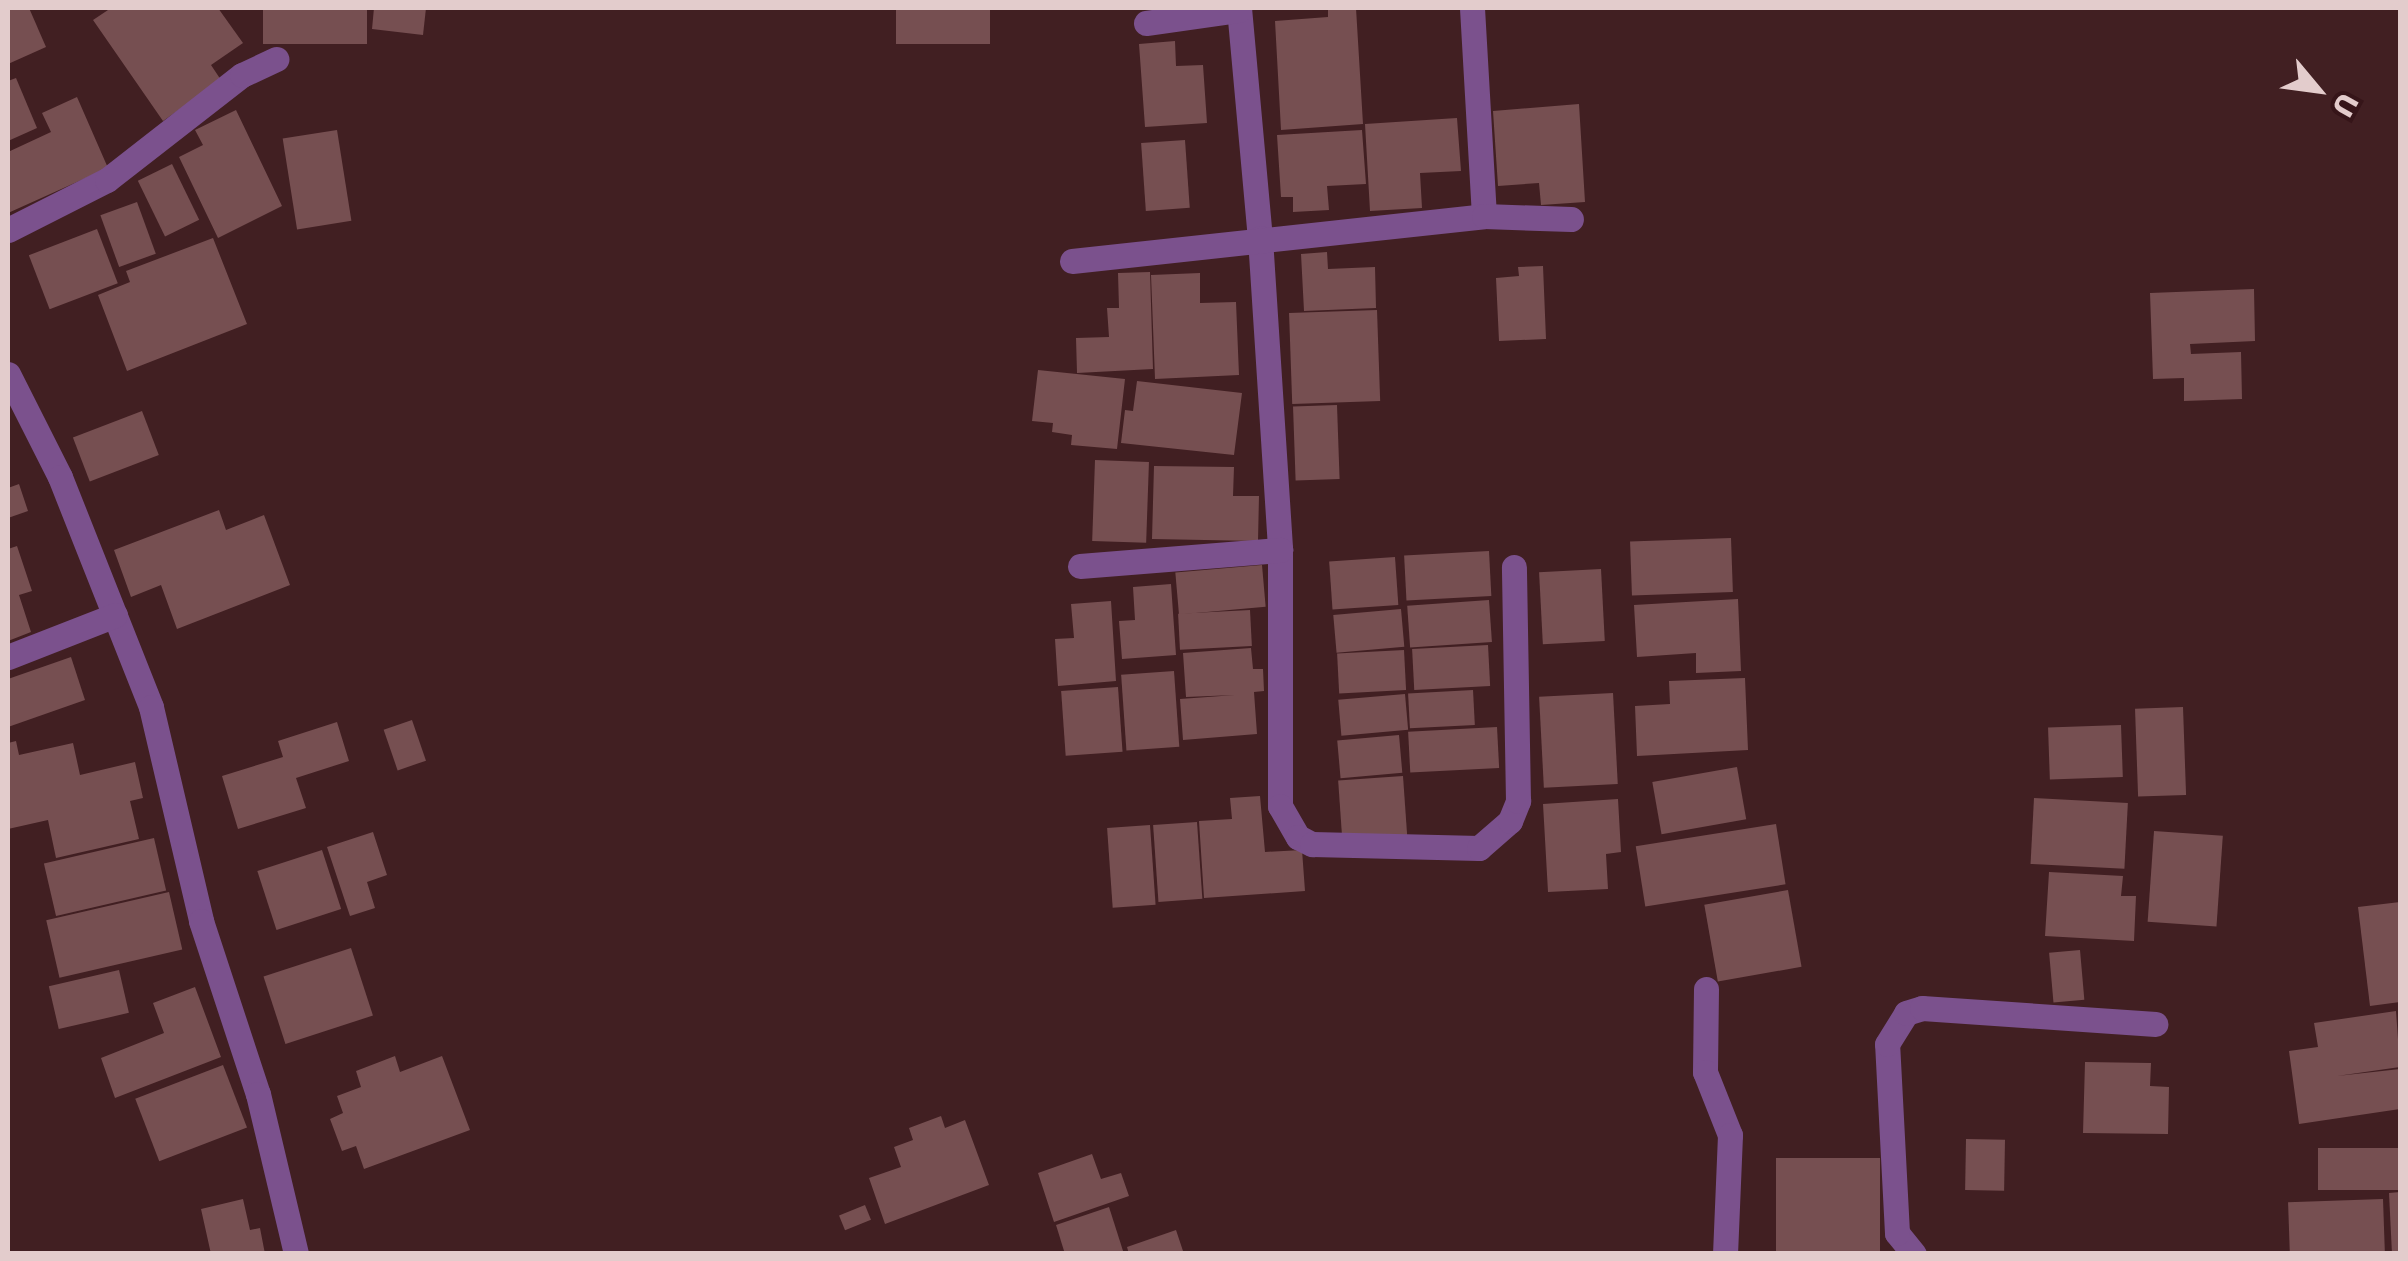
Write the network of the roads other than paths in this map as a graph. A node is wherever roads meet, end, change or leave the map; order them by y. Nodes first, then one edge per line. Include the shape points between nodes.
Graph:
1 (1472, 8) edge
2 (1239, 9) edge
3 (1146, 23) dead end
4 (278, 59) dead end
5 (1484, 216) junction
6 (1571, 219) dead end
7 (8, 230) edge
8 (1260, 238) junction
9 (1072, 261) dead end
10 (8, 374) edge
11 (1280, 550) junction
12 (1080, 566) dead end
13 (1514, 567) dead end
14 (114, 615) junction
15 (8, 657) edge
16 (1706, 989) dead end
17 (2155, 1024) dead end
18 (296, 1254) edge
19 (1725, 1254) edge
20 (1914, 1254) edge

1 - 5 street
2 - 3 street
2 - 8 street
4 - 7 street via 242,74 106,180
5 - 6 street
5 - 8 street
8 - 9 street
8 - 11 street
10 - 14 street via 60,477
11 - 12 street
11 - 13 street via 1280,806 1288,828 1312,844 1479,848 1510,821 1518,801
14 - 15 street
14 - 18 street via 151,707 201,921 258,1094
16 - 19 street via 1705,1072 1730,1134
17 - 20 street via 1922,1008 1906,1013 1887,1044 1898,1233

